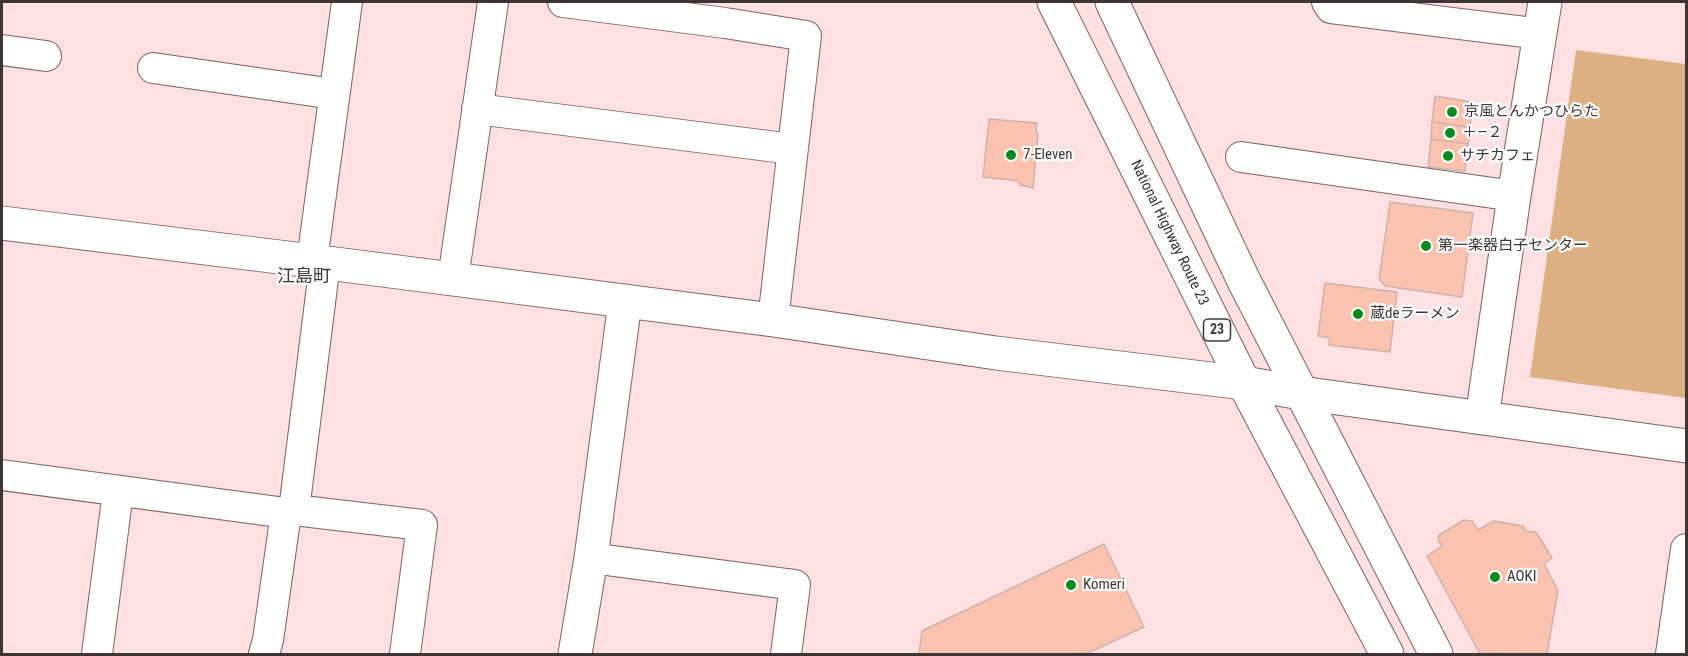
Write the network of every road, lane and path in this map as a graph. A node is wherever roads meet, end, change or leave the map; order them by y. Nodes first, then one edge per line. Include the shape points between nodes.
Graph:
1 (347, 2) edge
2 (493, 2) edge
3 (572, 2) edge
4 (1054, 2) edge
5 (1112, 2) edge
6 (1327, 2) edge
7 (1545, 2) edge
8 (726, 12) edge
9 (1541, 34) junction
10 (2, 50) edge
11 (46, 56) dead end
12 (153, 68) dead end
13 (334, 93) junction
14 (477, 109) junction
15 (792, 149) junction
16 (1242, 157) dead end
17 (1514, 196) junction
18 (2, 223) edge
19 (318, 262) junction
20 (453, 279) junction
21 (625, 302) junction
22 (773, 320) junction
23 (1244, 383) junction
24 (1301, 393) junction
25 (1482, 418) junction
26 (1686, 446) edge
27 (2, 475) edge
28 (118, 492) junction
29 (290, 512) junction
30 (1686, 549) edge
31 (591, 558) junction
32 (97, 654) edge
33 (264, 654) edge
34 (405, 654) edge
35 (575, 654) edge
36 (786, 654) edge
37 (1387, 654) edge
38 (1436, 654) edge
39 (1671, 654) edge

1 - 13 street
2 - 14 street
3 - 8 street
4 - 23 main road, National Highway Route 23 / 23
5 - 24 main road
6 - 9 street via 1331,8
7 - 9 main road
8 - 15 street via 806,36
9 - 17 main road
10 - 11 street
12 - 13 street
13 - 19 street
14 - 15 street
14 - 20 street
15 - 22 street
16 - 17 street
17 - 25 main road
18 - 19 main road
19 - 20 main road
19 - 29 street
20 - 21 main road
21 - 22 main road
21 - 31 main road
22 - 23 main road via 996,353
23 - 24 main road
23 - 37 main road, National Highway Route 23 / 23
24 - 25 main road
24 - 38 main road
25 - 26 main road
27 - 28 street
28 - 29 street
28 - 32 street
29 - 33 street
29 - 34 street via 422,525
30 - 39 street
31 - 35 main road
31 - 36 street via 795,585

